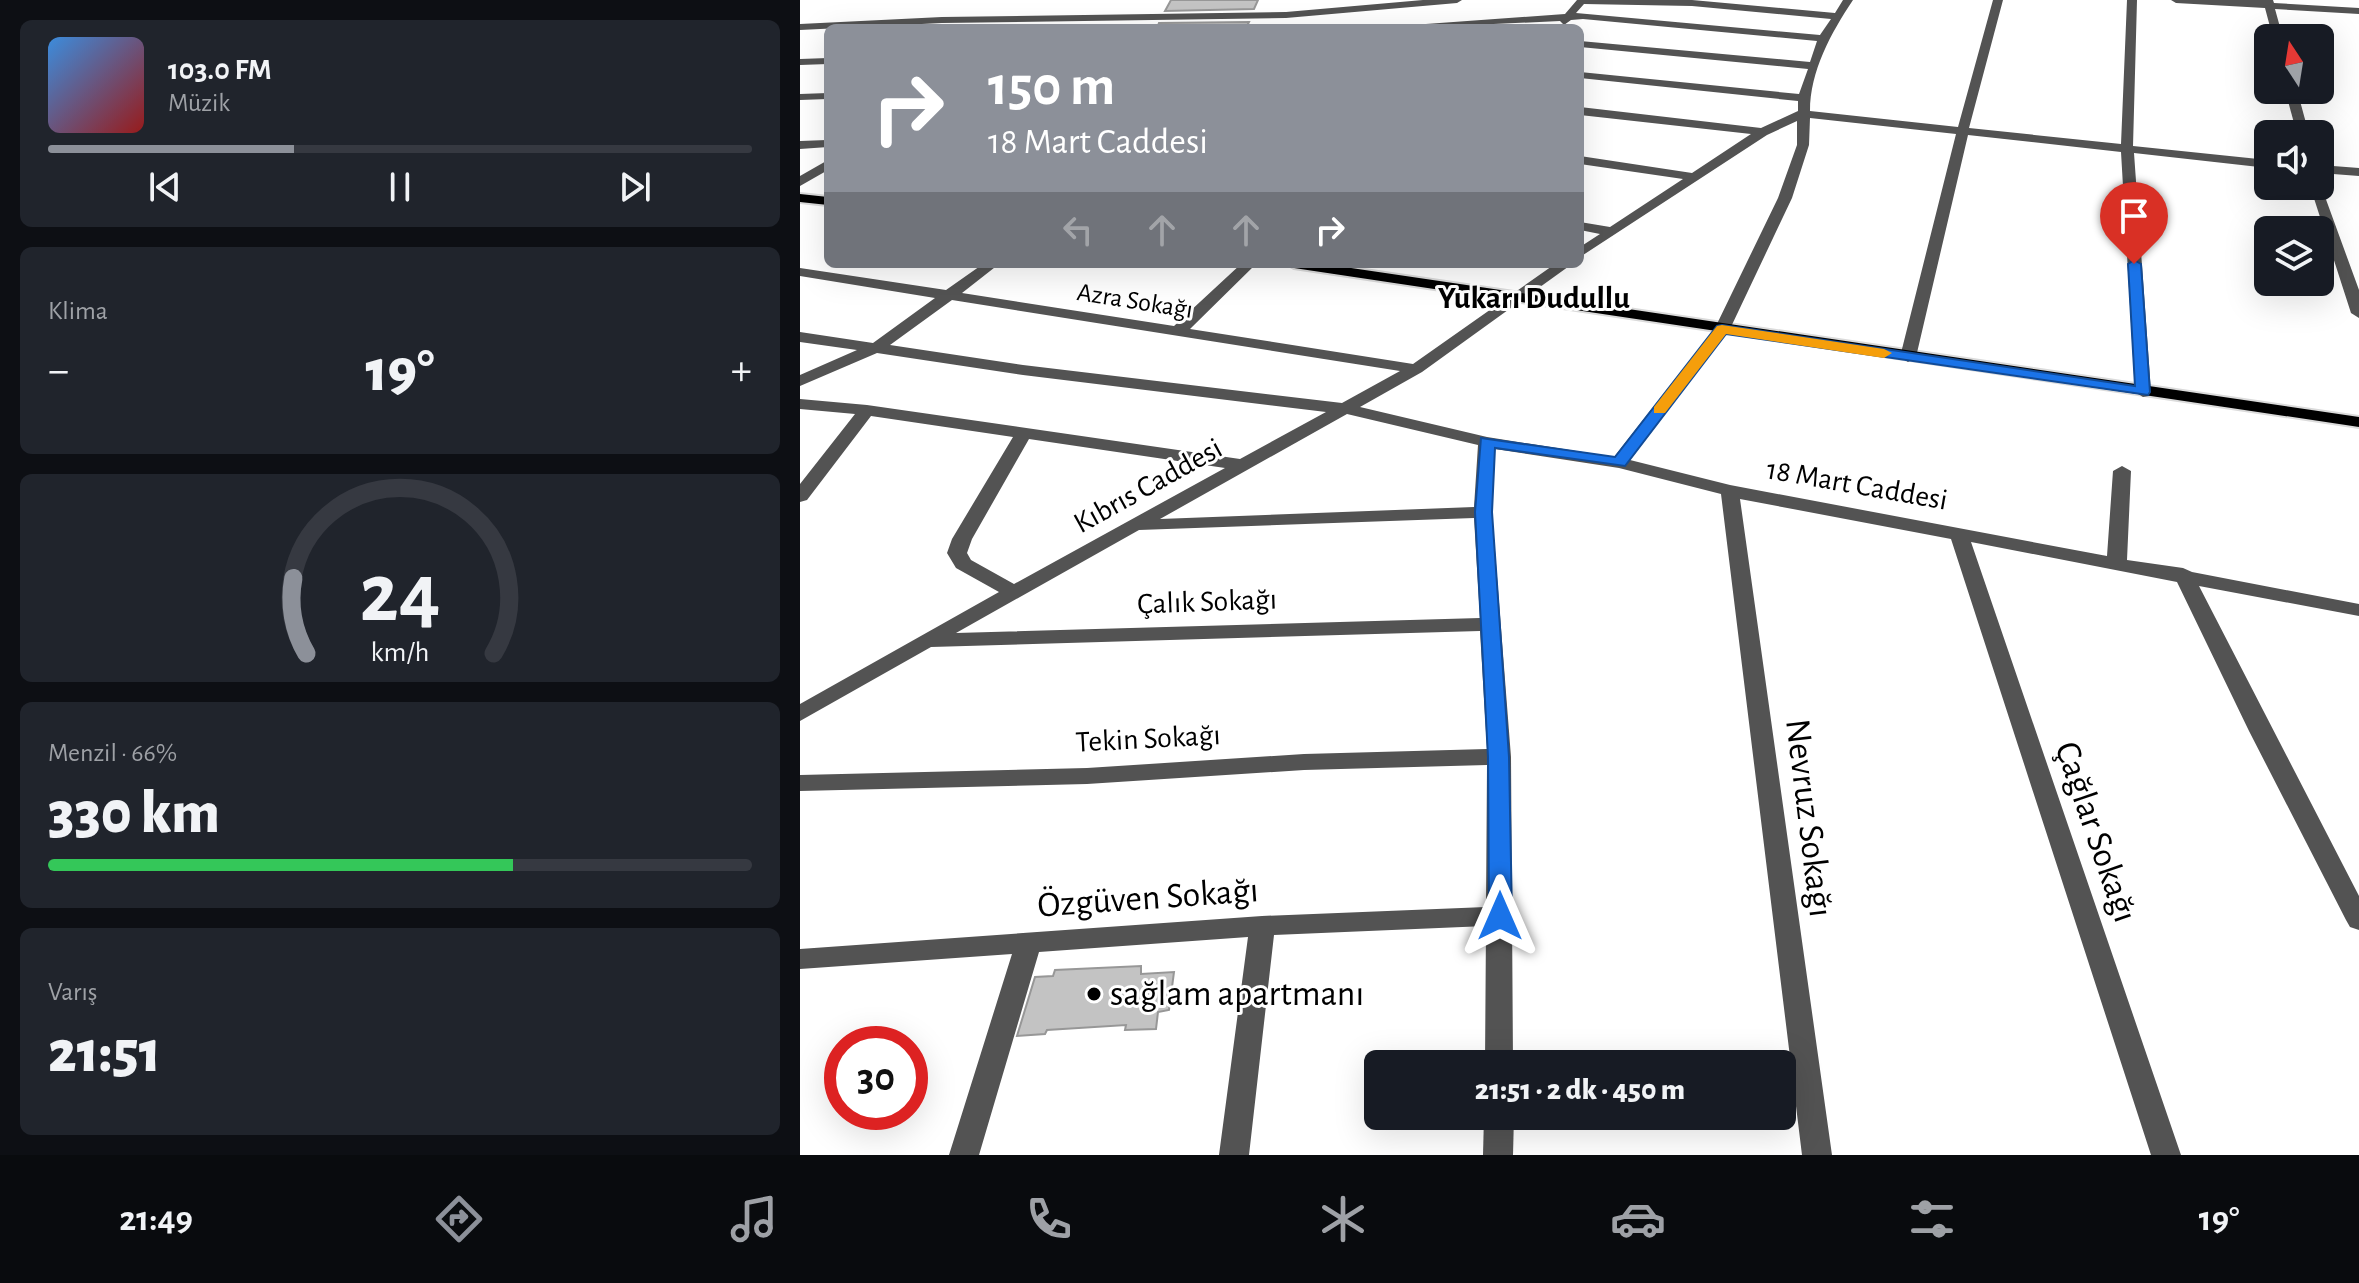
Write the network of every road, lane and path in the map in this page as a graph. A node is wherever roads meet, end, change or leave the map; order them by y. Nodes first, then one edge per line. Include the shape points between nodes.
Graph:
1 (1295, 0) edge
2 (1457, 0) edge
3 (1581, 0) edge
4 (1848, 0) edge
5 (1998, 0) edge
6 (2132, 0) edge
7 (2176, 0) edge
8 (2268, 3) edge
9 (1022, 10) dead end
10 (2359, 11) edge
11 (1152, 12) junction
12 (1286, 15) junction
13 (1837, 16) junction
14 (1569, 17) junction
15 (941, 20) edge
16 (860, 24) edge
17 (1012, 24) edge
18 (1147, 24) edge
19 (1281, 24) edge
20 (1469, 24) edge
21 (1563, 24) edge
22 (2274, 24) edge
23 (824, 26) edge
24 (800, 27) edge
25 (1823, 38) junction
26 (1584, 44) edge
27 (824, 61) edge
28 (800, 62) edge
29 (1815, 66) junction
30 (1584, 75) edge
31 (824, 96) edge
32 (800, 97) edge
33 (1804, 98) junction
34 (1584, 111) edge
35 (1802, 114) junction
36 (1763, 132) junction
37 (1962, 133) junction
38 (824, 143) edge
39 (800, 145) edge
40 (2127, 149) junction
41 (1584, 161) edge
42 (2254, 163) edge
43 (824, 167) edge
44 (2334, 170) edge
45 (2359, 172) edge
46 (1693, 177) junction
47 (800, 182) edge
48 (800, 198) edge
49 (2322, 200) edge
50 (824, 201) edge
51 (1584, 227) edge
52 (1610, 231) junction
53 (1584, 250) edge
54 (987, 268) edge
55 (1245, 268) edge
56 (1319, 268) edge
57 (1560, 268) edge
58 (800, 272) edge
59 (953, 295) junction
60 (1517, 299) junction
61 (2359, 313) edge
62 (1722, 329) junction
63 (1177, 332) junction
64 (800, 337) edge
65 (876, 348) junction
66 (1908, 357) junction
67 (1416, 369) junction
68 (800, 381) edge
69 (2143, 392) junction
70 (800, 404) edge
71 (1347, 409) junction
72 (867, 410) junction
73 (2359, 422) edge
74 (1023, 434) junction
75 (1487, 442) junction
76 (1619, 463) junction
77 (1244, 465) junction
78 (2122, 471) dead end
79 (1730, 491) junction
80 (800, 496) edge
81 (1483, 512) junction
82 (1137, 525) junction
83 (1958, 532) junction
84 (2117, 562) junction
85 (2183, 574) junction
86 (1014, 592) junction
87 (2359, 610) edge
88 (1489, 624) junction
89 (927, 640) junction
90 (800, 714) edge
91 (1499, 757) junction
92 (800, 783) edge
93 (1500, 916) junction
94 (2359, 920) edge
95 (1262, 926) junction
96 (1029, 942) junction
97 (800, 959) edge
98 (1499, 1050) edge
99 (1499, 1130) edge
100 (964, 1155) edge
101 (1234, 1155) edge
102 (1498, 1155) edge
103 (1817, 1155) edge
104 (2166, 1155) edge

1 - 12 street
2 - 12 street
3 - 13 street
3 - 14 street
4 - 13 street
5 - 37 street
6 - 40 street
7 - 8 street
8 - 10 street
8 - 22 street
9 - 17 street
11 - 12 street
11 - 17 street
11 - 18 street
12 - 19 street
13 - 25 street
14 - 20 street
14 - 21 street
14 - 25 street
15 - 16 street
15 - 17 street
23 - 24 street
25 - 29 street
26 - 29 street
27 - 28 street
29 - 33 street
30 - 33 street
31 - 32 street
33 - 35 street
34 - 36 street
35 - 36 street
35 - 37 street
35 - 62 street via 1803,145 1785,198
36 - 46 street
37 - 40 street
37 - 66 street
38 - 39 street
40 - 42 street
40 - 69 street
41 - 46 street
43 - 47 street
44 - 45 street
46 - 52 street
48 - 50 main road
49 - 61 street
51 - 52 street
52 - 53 street
54 - 59 street
55 - 63 street
56 - 60 main road
57 - 60 street, Kıbrıs Caddesi
58 - 59 street, Azra Sokağı
59 - 63 street, Azra Sokağı
59 - 65 street
60 - 62 main road
60 - 67 street, Kıbrıs Caddesi
62 - 66 main road
62 - 76 street
63 - 67 street, Azra Sokağı
64 - 65 street, 18 Mart Caddesi
65 - 68 street
65 - 71 street, 18 Mart Caddesi
66 - 69 main road
67 - 71 street, Kıbrıs Caddesi
69 - 73 main road
70 - 72 street
71 - 75 street, 18 Mart Caddesi
71 - 77 street, Kıbrıs Caddesi
72 - 74 street
72 - 80 street
74 - 77 street
74 - 86 street via 957,553 963,564
75 - 76 street, 18 Mart Caddesi
75 - 81 street
76 - 79 street, 18 Mart Caddesi
77 - 82 street, Kıbrıs Caddesi
78 - 84 street
79 - 83 street, 18 Mart Caddesi
79 - 103 street, Nevruz Sokağı
81 - 82 street
81 - 88 street
82 - 86 street, Kıbrıs Caddesi
83 - 84 street, 18 Mart Caddesi
83 - 104 street, Çağlar Sokağı
84 - 85 street, 18 Mart Caddesi
85 - 87 street, 18 Mart Caddesi
85 - 94 street
86 - 89 street, Kıbrıs Caddesi
88 - 89 street, Çalık Sokağı
88 - 91 street
89 - 90 street, Kıbrıs Caddesi
91 - 92 street, Tekin Sokağı
91 - 93 street
93 - 95 street, Özgüven Sokağı
93 - 98 street
95 - 96 street, Özgüven Sokağı
95 - 101 street
96 - 97 street, Özgüven Sokağı
96 - 100 street
99 - 102 street

